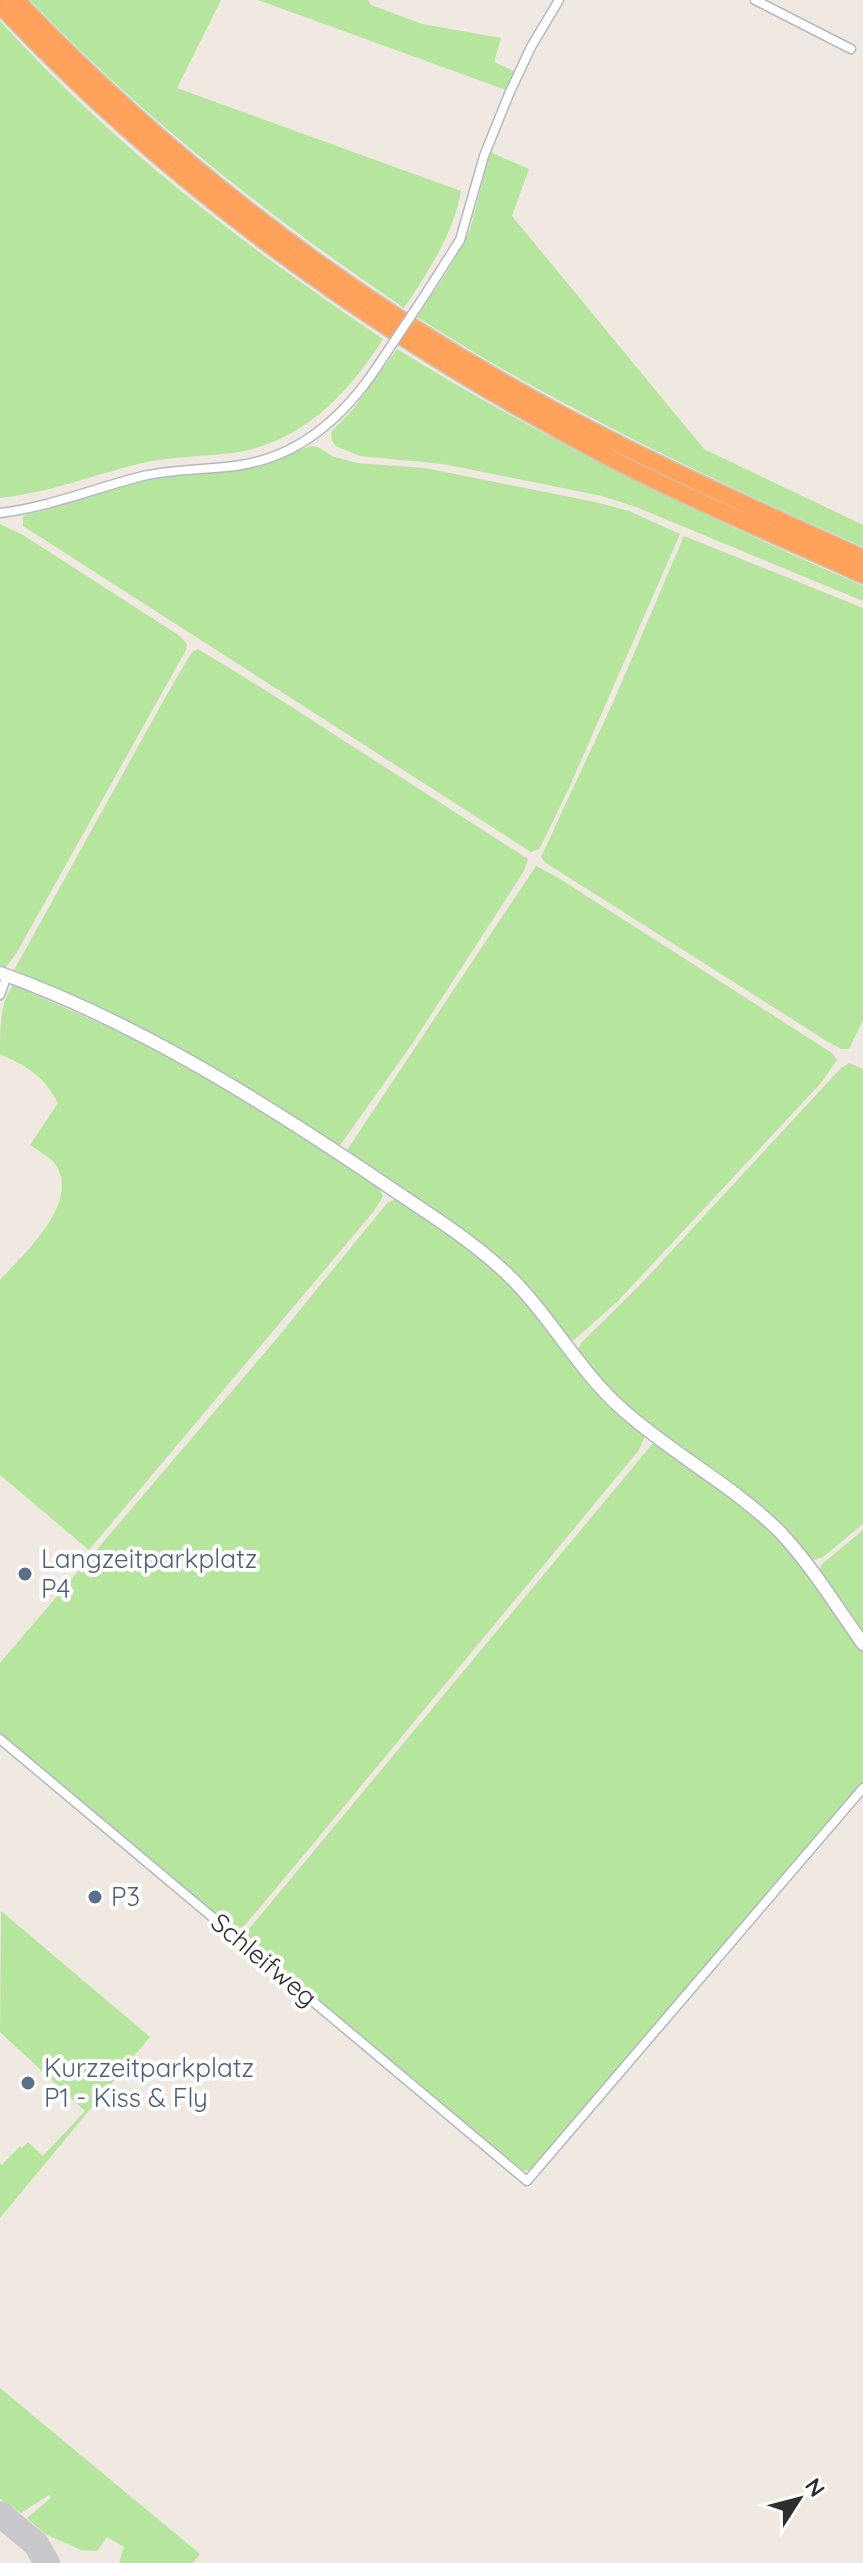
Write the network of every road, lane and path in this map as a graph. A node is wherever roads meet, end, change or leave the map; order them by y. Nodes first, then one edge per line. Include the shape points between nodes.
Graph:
1 (16, 0) edge
2 (559, 0) edge
3 (755, 0) edge
4 (0, 5) edge
5 (851, 49) dead end
6 (0, 513) edge
7 (863, 558) edge
8 (863, 575) edge
9 (3, 974) edge
10 (0, 995) edge
11 (863, 1644) edge
12 (0, 1739) edge
13 (863, 1788) edge

1 - 7 highway via 108,92 208,179 393,313 612,440
2 - 6 street, bridge via 513,86 484,156 464,230 447,264 353,400 332,421 274,456 235,466 152,474
3 - 5 street
4 - 8 highway via 170,168 376,321 611,458
9 - 10 street
9 - 11 street via 208,1073 306,1131 471,1243 522,1289 621,1408 779,1531
12 - 13 street, Schleifweg via 527,2181

